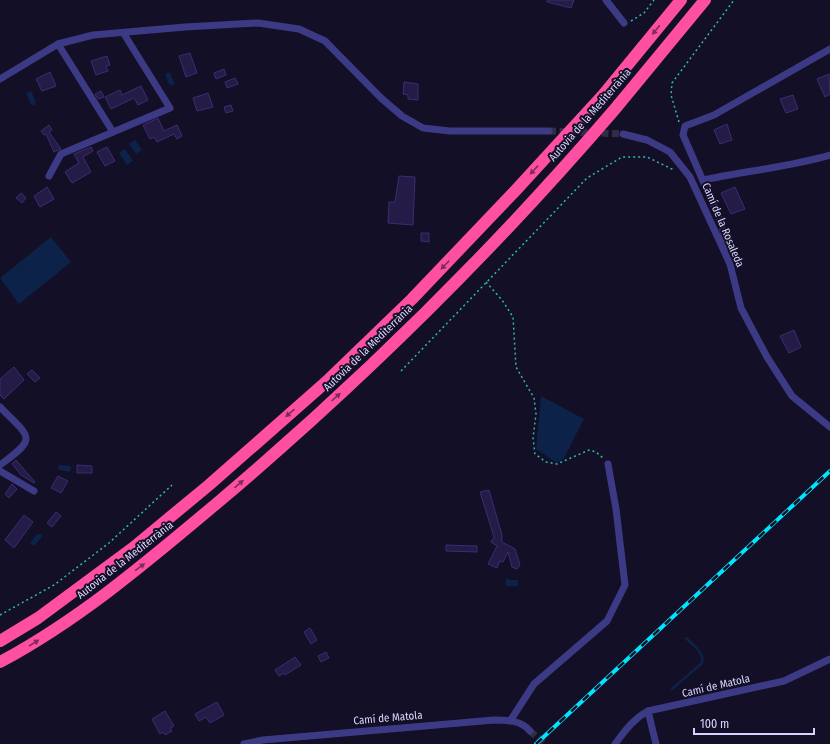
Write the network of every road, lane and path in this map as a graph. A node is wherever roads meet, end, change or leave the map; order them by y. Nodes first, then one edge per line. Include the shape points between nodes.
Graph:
1 (606, 0) edge
2 (654, 0) edge
3 (681, 0) edge
4 (705, 0) edge
5 (734, 0) edge
6 (624, 23) joint
7 (124, 34) junction
8 (58, 44) junction
9 (830, 49) edge
10 (0, 79) edge
11 (549, 131) tunnel mouth
12 (113, 132) junction
13 (623, 134) tunnel mouth
14 (683, 135) junction
15 (830, 155) edge
16 (676, 170) dead end
17 (49, 176) dead end
18 (703, 180) junction
19 (730, 264) junction
20 (486, 282) junction
21 (401, 371) dead end
22 (0, 407) edge
23 (830, 427) edge
24 (608, 464) joint
25 (0, 465) edge
26 (0, 472) edge
27 (172, 485) dead end
28 (34, 491) dead end
29 (0, 615) edge
30 (0, 641) edge
31 (830, 659) edge
32 (0, 662) edge
33 (648, 711) junction
34 (510, 721) junction
35 (530, 731) tunnel mouth
36 (244, 744) edge
37 (615, 744) edge
38 (656, 744) edge

1 - 6 street
2 - 6 path via 634,21
3 -> 30 highway, Autovia de la Mediterrània via 603,95 522,184 412,299 326,382 128,552 38,618
32 -> 4 highway, Autovia de la Mediterrània via 58,627 147,562 250,475 377,359 508,227 614,110
5 - 14 path via 672,83 671,95
7 - 8 street via 93,36
7 - 11 street via 258,23 299,29 325,41 381,98 402,116 423,128 450,131
7 - 12 street via 170,108
8 - 10 street
8 - 12 street
9 - 14 street via 714,115 685,126
12 - 17 street via 61,154
13 - 19 street, Camí de la Rosaleda via 647,140 670,152 690,177
14 - 18 street
15 - 18 street via 800,163
16 - 20 path via 648,157 622,157 586,178
18 - 19 street via 721,222
19 - 23 street, Camí de la Rosaleda via 741,308 780,379 792,396
20 - 21 path
20 - 24 path via 513,317 516,367 534,398 535,454 546,462 557,464 589,450 596,452
22 - 25 street via 26,433 26,442 22,449
24 - 34 street via 625,585 607,621 534,684
26 - 28 street
27 - 29 path via 109,543 54,585
31 - 33 street, Camí de Matola via 784,681
33 - 37 street, Camí de Matola via 631,724
33 - 38 street
34 - 35 street, Camí de Matola via 526,726
34 - 36 street, Camí de Matola via 478,721

